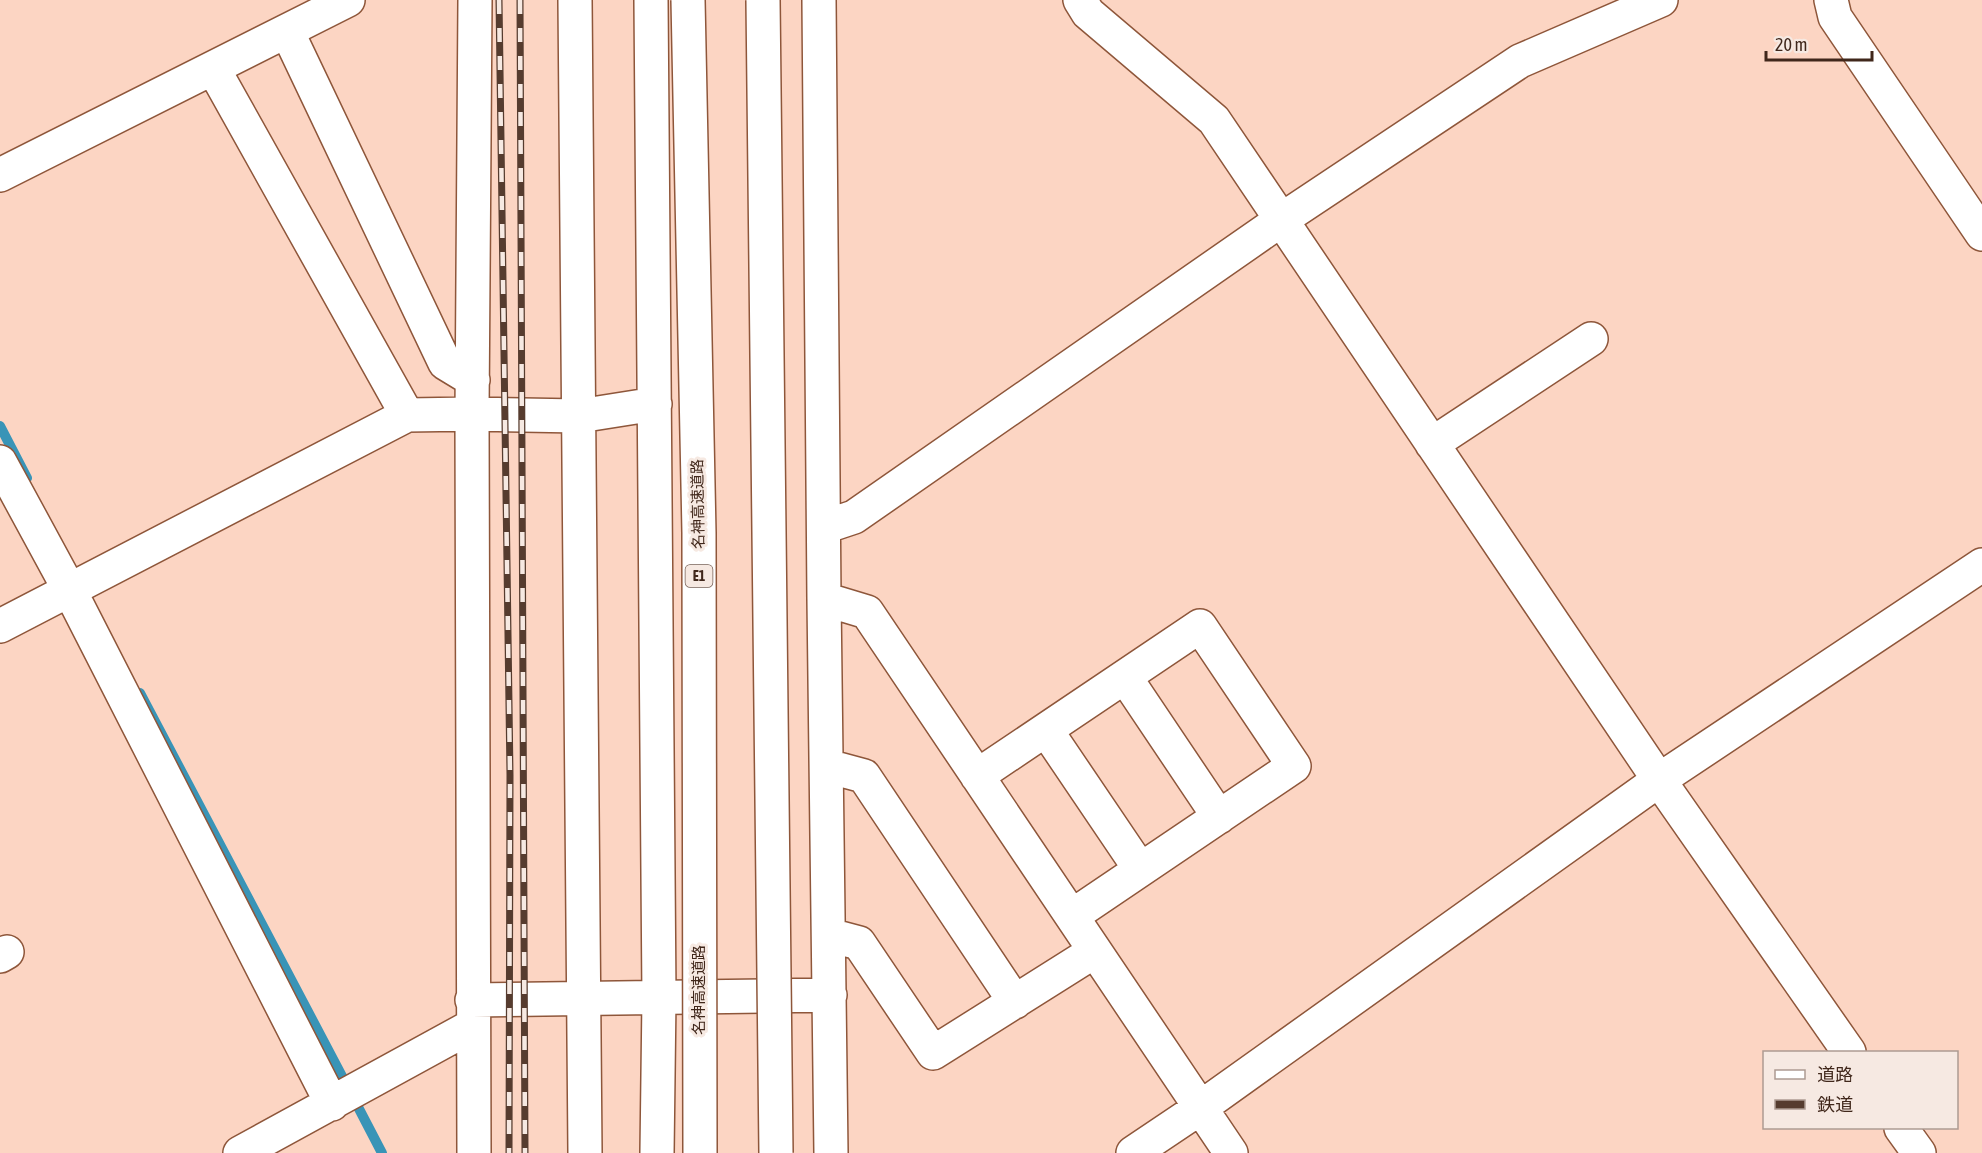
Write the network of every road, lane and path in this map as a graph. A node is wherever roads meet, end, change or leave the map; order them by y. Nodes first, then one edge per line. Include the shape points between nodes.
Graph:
1 (348, 0) edge
2 (475, 0) edge
3 (575, 0) edge
4 (651, 0) edge
5 (688, 0) edge
6 (763, 0) edge
7 (819, 0) edge
8 (1080, 0) edge
9 (1661, 0) edge
10 (1832, 0) edge
11 (287, 31) junction
12 (213, 68) junction
13 (0, 175) edge
14 (1281, 220) junction
15 (1982, 234) edge
16 (1591, 339) dead end
17 (473, 380) junction
18 (655, 404) junction
19 (472, 414) junction
20 (407, 415) junction
21 (579, 416) junction
22 (1432, 444) junction
23 (0, 462) edge
24 (824, 527) junction
25 (1982, 565) edge
26 (70, 591) junction
27 (824, 599) junction
28 (0, 626) edge
29 (1125, 677) junction
30 (1046, 730) junction
31 (827, 766) junction
32 (977, 776) junction
33 (1659, 780) junction
34 (1219, 817) junction
35 (1140, 869) junction
36 (1072, 915) junction
37 (829, 935) junction
38 (1095, 951) junction
39 (830, 995) junction
40 (584, 998) junction
41 (659, 998) junction
42 (1015, 1002) junction
43 (472, 1013) junction
44 (1848, 1051) edge
45 (332, 1104) junction
46 (1200, 1108) junction
47 (1902, 1129) edge
48 (240, 1153) edge
49 (474, 1153) edge
50 (585, 1153) edge
51 (657, 1153) edge
52 (700, 1153) edge
53 (776, 1153) edge
54 (831, 1153) edge
55 (1132, 1153) edge
56 (1231, 1153) edge
57 (1918, 1153) edge

1 - 11 main road
2 - 17 main road
3 - 21 main road
4 - 18 main road
5 - 52 main road, 名神高速道路 / E1, bridge via 699,533
6 - 53 main road, bridge
7 - 24 main road
8 - 14 main road via 1088,13 1214,120
9 - 14 main road via 1520,62
10 - 15 main road via 1835,17
11 - 12 main road
11 - 17 main road via 445,363
12 - 13 main road
12 - 20 main road
14 - 22 main road
14 - 24 main road via 854,517
16 - 22 main road
17 - 19 main road
18 - 21 main road
18 - 41 main road
19 - 20 main road
19 - 21 main road
19 - 43 main road
20 - 26 main road
21 - 40 main road
22 - 33 main road
23 - 26 main road
24 - 27 main road
25 - 33 main road
26 - 28 main road
26 - 45 main road
27 - 31 main road
27 - 32 main road via 867,612
29 - 30 main road
29 - 34 main road
29 - 34 main road via 1200,626 1294,766
30 - 32 main road
30 - 35 main road
31 - 37 main road
31 - 42 main road via 864,776
32 - 36 main road
33 - 44 main road
33 - 46 main road
34 - 35 main road
35 - 36 main road
36 - 38 main road
37 - 39 main road
37 - 42 main road via 860,943 933,1053
38 - 42 main road
38 - 46 main road
39 - 41 main road
39 - 54 main road
40 - 41 main road
40 - 43 main road
40 - 50 main road
41 - 51 main road
43 - 45 main road
43 - 49 main road
45 - 48 main road
46 - 55 main road
46 - 56 main road
47 - 57 main road

